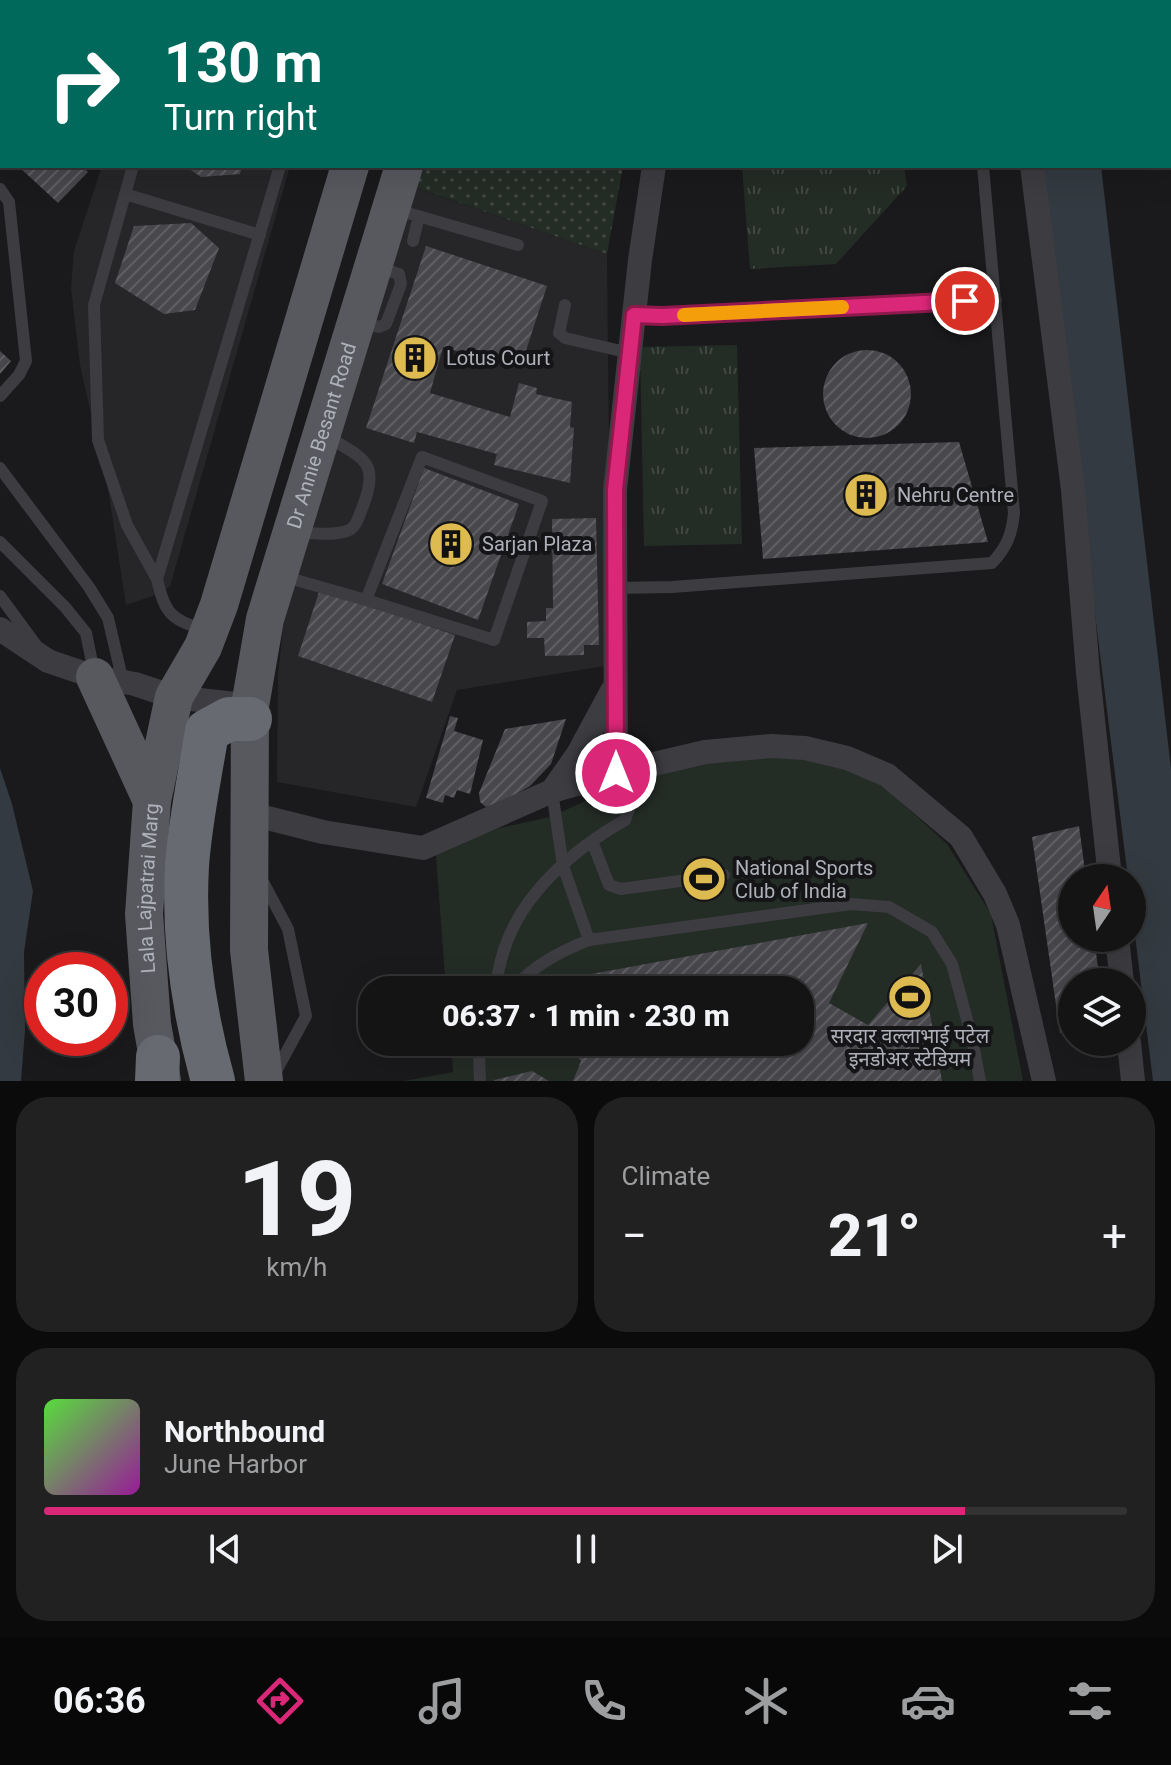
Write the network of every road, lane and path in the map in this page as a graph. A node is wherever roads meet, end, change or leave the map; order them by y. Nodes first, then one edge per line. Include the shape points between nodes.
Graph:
1 (132, 168) edge
2 (279, 168) edge
3 (349, 168) edge
4 (404, 168) edge
5 (654, 168) edge
6 (983, 168) edge
7 (1032, 168) edge
8 (0, 189) edge
9 (125, 194) junction
10 (405, 212) junction
11 (260, 235) junction
12 (413, 241) dead end
13 (518, 245) dead end
14 (996, 300) junction
15 (565, 305) dead end
16 (634, 315) junction
17 (630, 353) junction
18 (0, 396) edge
19 (322, 434) junction
20 (0, 468) edge
21 (292, 532) junction
22 (0, 542) edge
23 (279, 575) junction
24 (157, 579) junction
25 (615, 588) junction
26 (0, 596) edge
27 (366, 600) junction
28 (0, 629) edge
29 (210, 631) junction
30 (48, 661) junction
31 (109, 680) junction
32 (615, 684) junction
33 (174, 697) junction
34 (250, 713) junction
35 (616, 773) junction
36 (552, 791) junction
37 (152, 801) junction
38 (248, 813) junction
39 (592, 841) junction
40 (249, 853) junction
41 (1108, 864) edge
42 (563, 866) junction
43 (724, 875) dead end
44 (589, 940) junction
45 (497, 976) edge
46 (526, 976) edge
47 (479, 1056) edge
48 (1130, 1056) edge
49 (159, 1073) edge
50 (213, 1081) edge
51 (264, 1081) edge
52 (270, 1081) edge
53 (480, 1081) edge
54 (980, 1081) edge
55 (1044, 1081) edge
56 (1133, 1081) edge

1 - 9 lane
2 - 11 lane
3 - 29 main road
4 - 10 main road, Dr Annie Besant Road
5 - 16 street
6 - 14 lane
7 - 41 street via 1073,490
8 - 18 lane via 9,202 26,361
9 - 11 lane
9 - 24 lane via 94,305 98,440 127,525
10 - 12 lane
10 - 13 lane
10 - 19 main road, Dr Annie Besant Road via 374,266
11 - 24 lane
14 - 16 lane
14 - 25 lane via 1014,513 1009,540 992,563
15 - 17 lane via 559,333 565,338
16 - 17 street
17 - 25 street via 615,490
19 - 21 main road, Dr Annie Besant Road
19 - 21 lane via 364,462 371,475 369,489 349,531
20 - 31 lane via 108,618
21 - 23 main road, Dr Annie Besant Road
22 - 31 lane via 86,633
23 - 27 lane
23 - 34 main road, Dr Annie Besant Road via 265,619
24 - 29 lane via 161,600 179,622
25 - 32 street
26 - 30 lane
27 - 27 lane via 422,457 542,501 494,640
28 - 30 street
29 - 33 main road
30 - 31 street
31 - 33 street
31 - 37 main road
32 - 35 street
32 - 36 street
33 - 34 street
33 - 37 main road, Lala Lajpatrai Marg
34 - 38 main road
34 - 50 highway via 207,731 187,868 196,1006
35 - 36 street
35 - 39 lane via 628,813
35 - 55 street via 705,752 771,746 847,758 887,775 961,837 995,894 1008,925
36 - 38 street via 423,848
36 - 42 lane
37 - 49 main road, Lala Lajpatrai Marg via 144,914
38 - 40 main road
39 - 42 lane
39 - 43 lane via 609,885 621,889
40 - 51 main road via 249,950
40 - 52 lane via 288,929 306,1016
42 - 44 lane
42 - 45 lane via 518,917
44 - 46 lane via 553,955
44 - 54 lane via 851,904 889,907 932,932 952,964
47 - 53 lane
48 - 56 street

